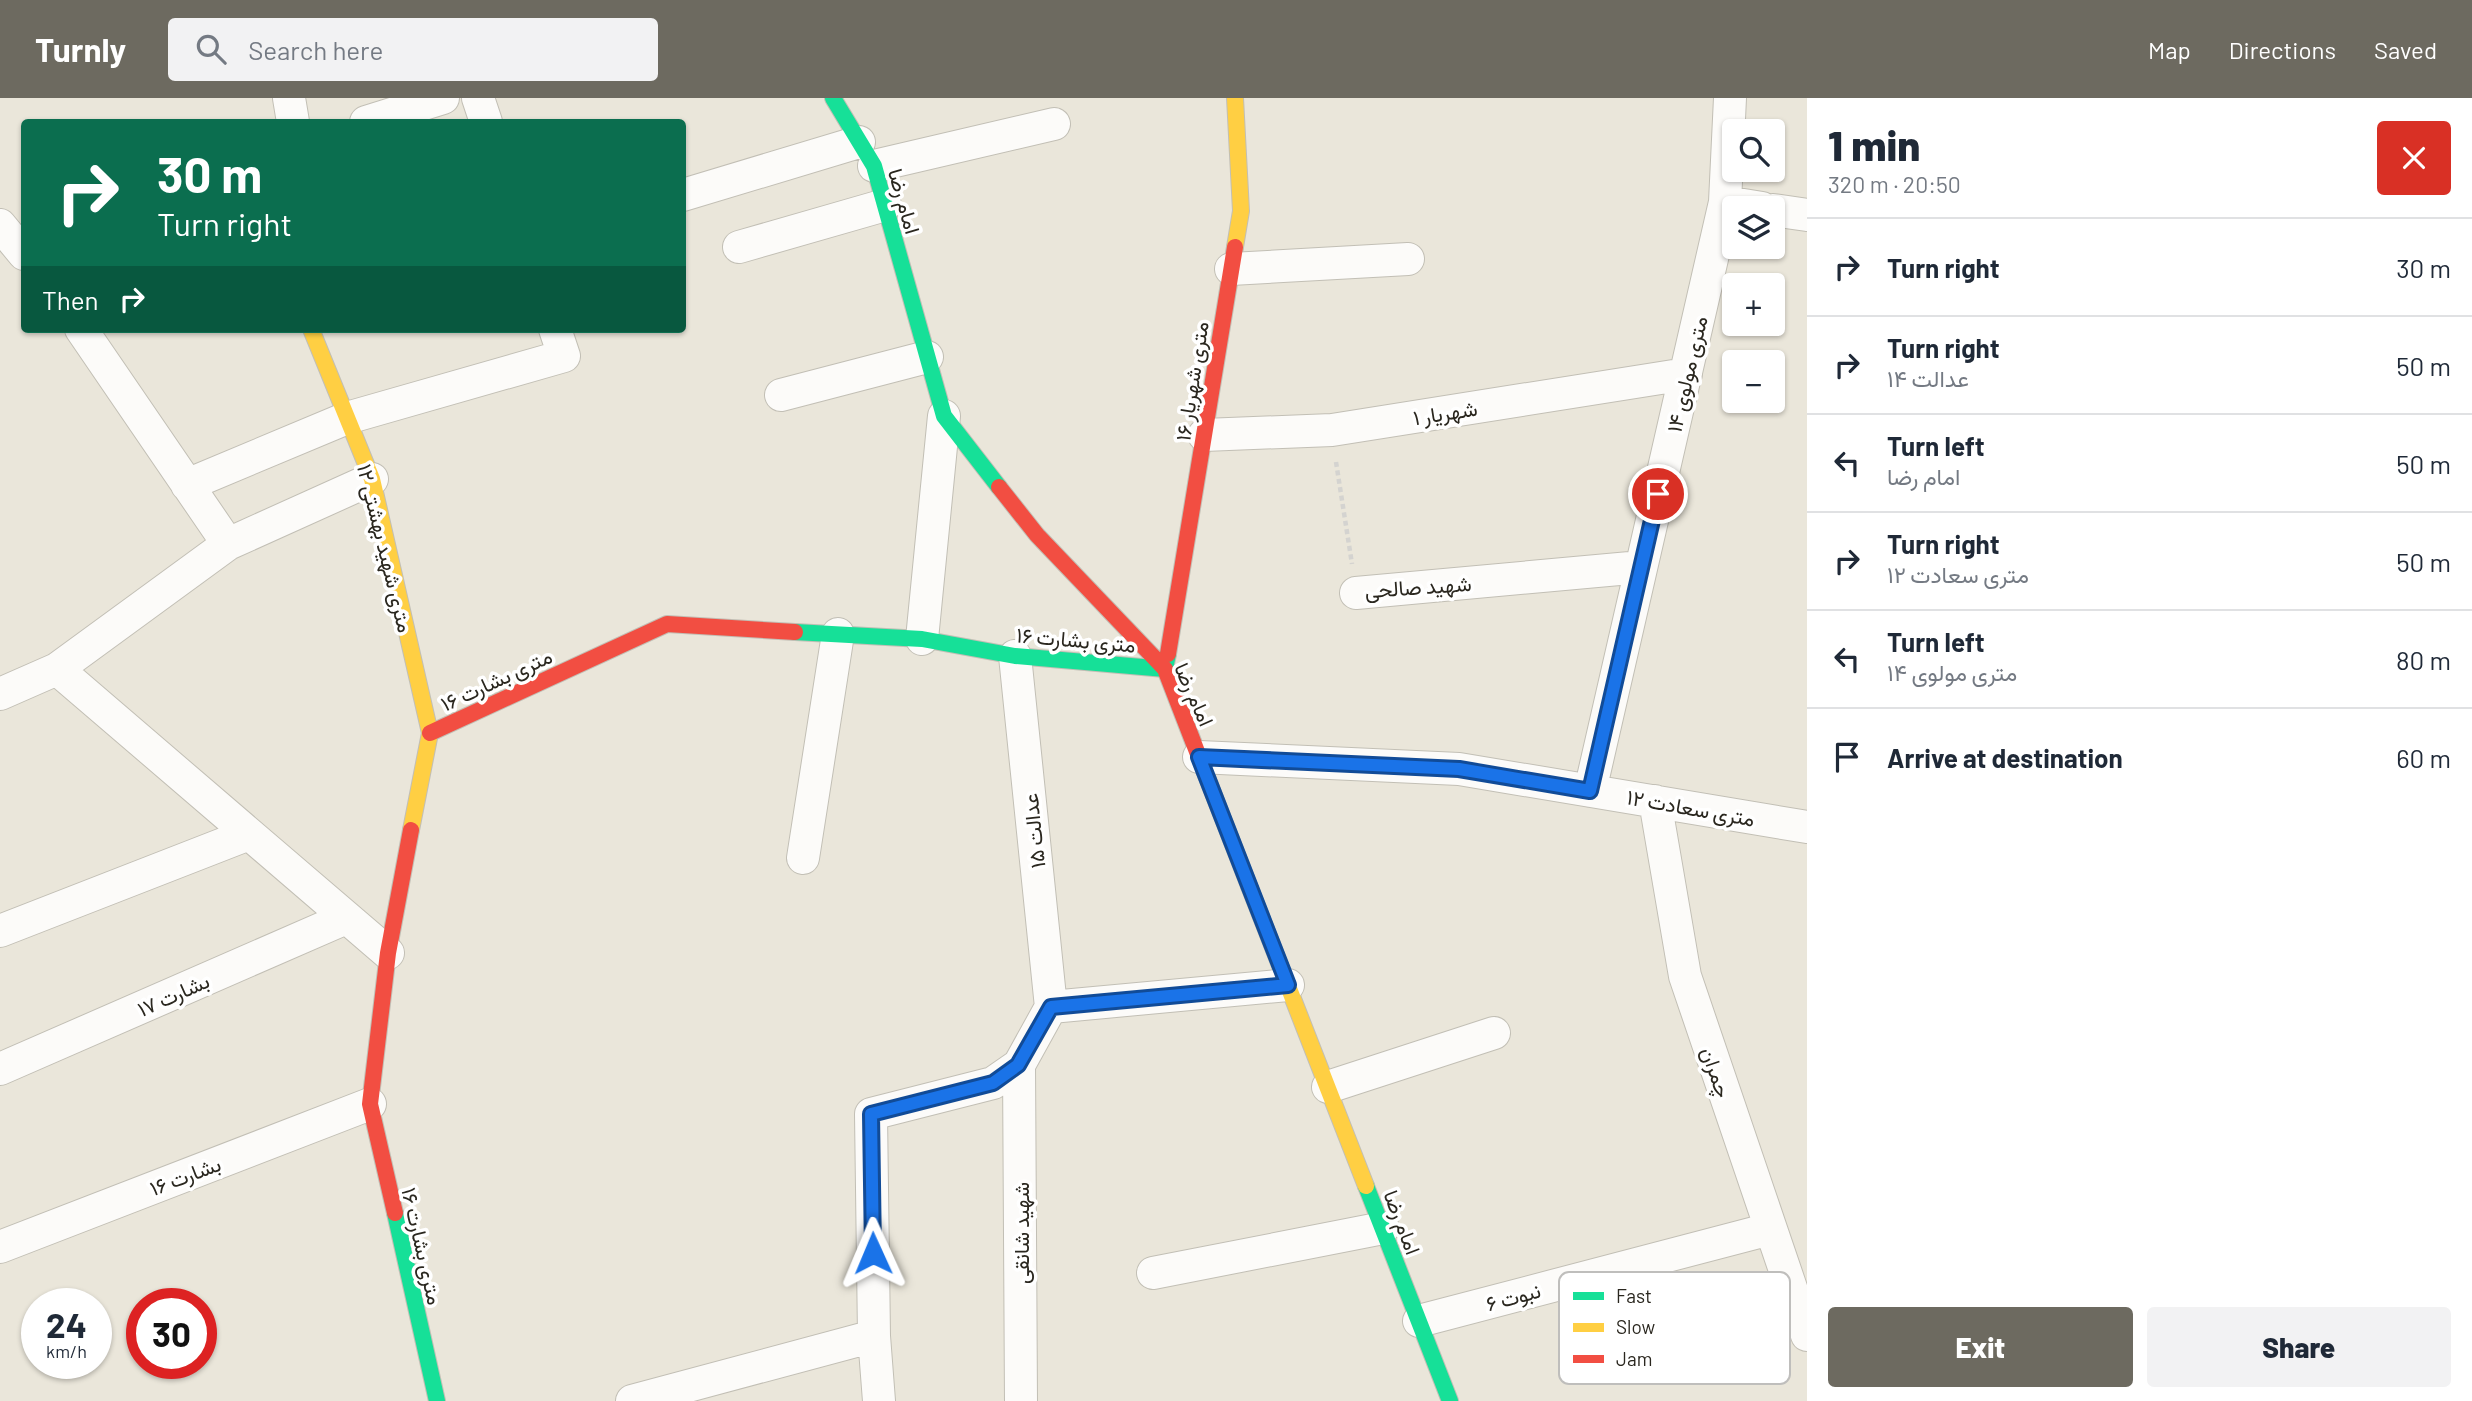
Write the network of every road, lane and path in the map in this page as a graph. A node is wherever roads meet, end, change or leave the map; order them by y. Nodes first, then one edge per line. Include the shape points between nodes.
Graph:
1 (289, 98) edge
2 (443, 98) edge
3 (478, 98) edge
4 (833, 98) edge
5 (1235, 98) edge
6 (1730, 98) edge
7 (292, 119) edge
8 (376, 119) edge
9 (485, 119) edge
10 (1054, 124) dead end
11 (867, 154) junction
12 (686, 194) edge
13 (1725, 196) edge
14 (885, 205) junction
15 (1785, 212) edge
16 (1722, 215) edge
17 (1807, 215) edge
18 (0, 225) edge
19 (739, 247) dead end
20 (21, 250) edge
21 (1408, 259) dead end
22 (1231, 269) junction
23 (84, 333) edge
24 (313, 333) edge
25 (560, 342) edge
26 (927, 357) junction
27 (1686, 374) junction
28 (781, 394) dead end
29 (944, 416) junction
30 (347, 418) junction
31 (1332, 430) junction
32 (1204, 435) junction
33 (372, 479) junction
34 (187, 485) junction
35 (228, 544) junction
36 (1642, 567) junction
37 (1356, 593) joint
38 (838, 634) junction
39 (922, 639) junction
40 (1015, 656) junction
41 (57, 669) junction
42 (1165, 669) junction
43 (0, 694) edge
44 (430, 733) junction
45 (1199, 757) junction
46 (1590, 791) junction
47 (1655, 801) junction
48 (1807, 827) edge
49 (249, 834) junction
50 (803, 858) dead end
51 (346, 918) junction
52 (0, 931) edge
53 (388, 953) junction
54 (1288, 985) junction
55 (1051, 1007) junction
56 (1494, 1032) dead end
57 (1018, 1065) junction
58 (0, 1069) edge
59 (1328, 1087) junction
60 (370, 1104) junction
61 (1383, 1228) junction
62 (1770, 1229) junction
63 (0, 1247) edge
64 (1606, 1272) edge
65 (1785, 1272) edge
66 (1153, 1273) dead end
67 (1559, 1284) edge
68 (1790, 1286) edge
69 (1419, 1321) junction
70 (1807, 1335) edge
71 (874, 1336) junction
72 (437, 1401) edge
73 (632, 1401) edge
74 (879, 1401) edge
75 (1021, 1401) edge
76 (1450, 1401) edge

1 - 7 street
2 - 8 street
3 - 9 street
4 - 11 street, امام رضا
5 - 22 street, ۱۶ متری شهریار via 1241,211
6 - 13 street, ۱۴ متری مولوی
10 - 11 street
11 - 12 street
11 - 14 street, امام رضا
14 - 19 street
14 - 26 street, امام رضا
15 - 17 street
16 - 27 street, ۱۴ متری مولوی
18 - 20 street
21 - 22 street
22 - 32 street, ۱۶ متری شهریار
23 - 34 street
24 - 30 street, ۱۲ متری شهید بهشتی
25 - 30 street
26 - 28 street
26 - 29 street, امام رضا
27 - 31 street, شهریار ۱
27 - 36 street, ۱۴ متری مولوی
29 - 39 street
29 - 42 street, امام رضا via 1037,535
30 - 33 street, ۱۲ متری شهید بهشتی
30 - 34 street
31 - 32 street, شهریار ۱
31 - 37 path, شهید صالحی
32 - 42 street, ۱۶ متری شهریار
33 - 35 street
33 - 44 street, ۱۲ متری شهید بهشتی
34 - 35 street
35 - 41 street
36 - 37 street, شهید صالحی
36 - 46 street, ۱۴ متری مولوی
38 - 39 street, ۱۶ متری بشارت
38 - 44 street, ۱۶ متری بشارت via 667,624
38 - 50 street
39 - 40 street, ۱۶ متری بشارت
40 - 42 street, ۱۶ متری بشارت
40 - 55 street, عدالت ۱۵
41 - 43 street
41 - 49 street
42 - 45 street, امام رضا
44 - 53 street, ۱۶ متری بشارت
45 - 46 street, ۱۲ متری سعادت via 1459,769
45 - 54 street, امام رضا
46 - 47 street, ۱۲ متری سعادت
47 - 48 street, ۱۲ متری سعادت
47 - 62 street, چمران via 1685,976
49 - 51 street
49 - 52 street
51 - 53 street
51 - 58 street, بشارت ۱۷
53 - 60 street, ۱۶ متری بشارت
54 - 55 street
54 - 59 street, امام رضا
55 - 57 street
56 - 59 street
57 - 71 street via 993,1083 871,1114
57 - 75 street, شهید شانقی
59 - 61 street, امام رضا
60 - 63 street, بشارت ۱۶
60 - 72 street, ۱۶ متری بشارت
61 - 66 street
61 - 69 street, امام رضا
62 - 64 street, نبوت ۶
62 - 65 street, چمران
67 - 69 street, نبوت ۶
68 - 70 street, چمران
69 - 76 street, امام رضا
71 - 73 street
71 - 74 street

